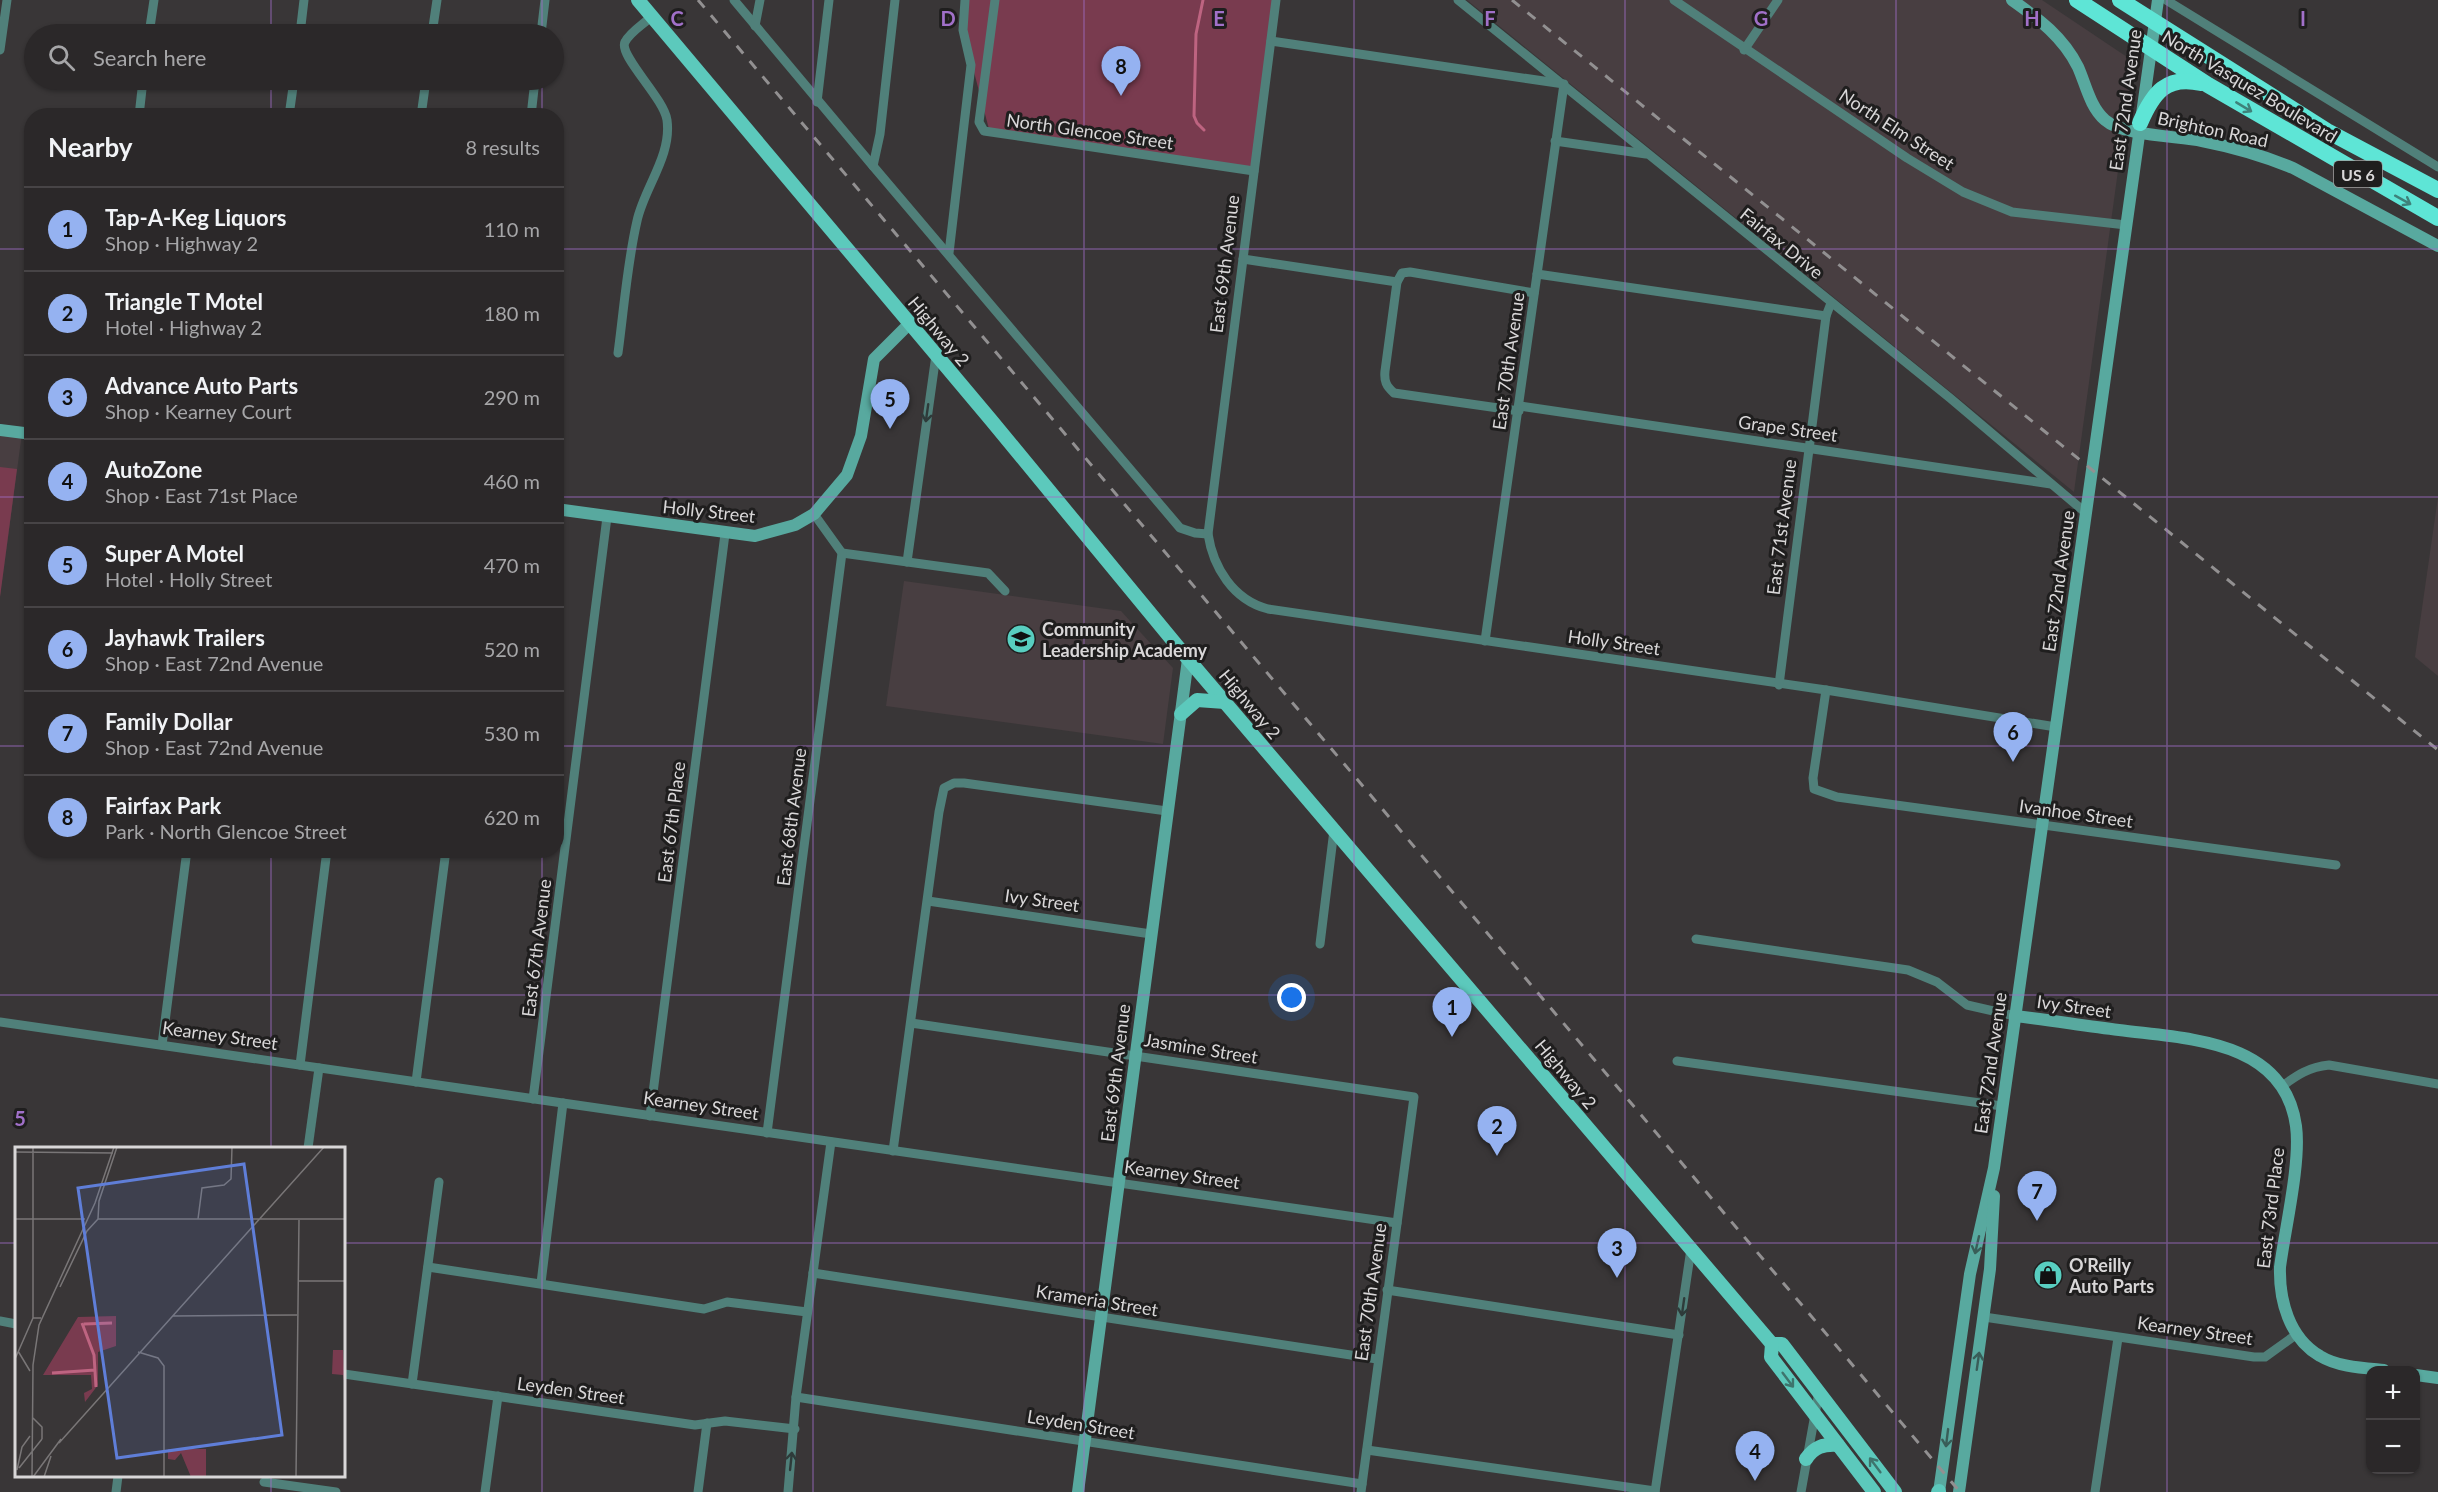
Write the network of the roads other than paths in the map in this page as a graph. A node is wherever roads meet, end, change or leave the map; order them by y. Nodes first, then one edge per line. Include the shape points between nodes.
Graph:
1 (7, 0) edge
2 (154, 0) edge
3 (304, 0) edge
4 (437, 0) edge
5 (546, 0) edge
6 (638, 0) edge
7 (735, 0) edge
8 (760, 0) edge
9 (829, 0) edge
10 (896, 0) edge
11 (965, 0) edge
12 (995, 0) edge
13 (1276, 0) edge
14 (1458, 0) edge
15 (1674, 0) edge
16 (1778, 0) edge
17 (2012, 0) edge
18 (2077, 0) edge
19 (2120, 0) edge
20 (2158, 0) edge
21 (2166, 0) edge
22 (652, 16) junction
23 (2155, 23) junction
24 (150, 24) edge
25 (301, 24) edge
26 (433, 24) edge
27 (542, 24) edge
28 (755, 26) junction
29 (1271, 41) junction
30 (2151, 49) junction
31 (0, 50) edge
32 (1744, 50) junction
33 (1564, 84) junction
34 (2208, 85) junction
35 (142, 90) edge
36 (293, 90) edge
37 (425, 90) edge
38 (534, 90) edge
39 (817, 102) junction
40 (140, 108) edge
41 (290, 108) edge
42 (422, 108) edge
43 (532, 108) edge
44 (2140, 128) junction
45 (1555, 141) junction
46 (1646, 154) junction
47 (873, 166) junction
48 (2438, 167) edge
49 (1254, 171) junction
50 (2438, 190) edge
51 (2438, 218) edge
52 (2126, 225) junction
53 (2438, 246) edge
54 (949, 253) junction
55 (1243, 259) junction
56 (1537, 274) junction
57 (1396, 282) junction
58 (1534, 293) junction
59 (1831, 303) junction
60 (1826, 316) junction
61 (909, 324) junction
62 (618, 353) dead end
63 (936, 355) junction
64 (1519, 409) junction
65 (0, 430) edge
66 (24, 433) edge
67 (1808, 448) junction
68 (2051, 484) junction
69 (564, 510) edge
70 (2086, 513) junction
71 (814, 514) junction
72 (607, 517) junction
73 (725, 534) junction
74 (1208, 534) junction
75 (842, 553) junction
76 (907, 562) junction
77 (1005, 591) dead end
78 (1485, 641) junction
79 (1188, 659) junction
80 (1779, 684) junction
81 (1826, 690) junction
82 (1225, 702) junction
83 (1181, 714) junction
84 (2056, 727) junction
85 (1167, 812) junction
86 (2042, 825) junction
87 (1334, 830) junction
88 (564, 855) edge
89 (187, 858) edge
90 (326, 858) edge
91 (445, 858) edge
92 (564, 858) edge
93 (2336, 865) dead end
94 (928, 901) junction
95 (1151, 934) junction
96 (1696, 939) dead end
97 (1320, 944) dead end
98 (2015, 1016) junction
99 (0, 1022) edge
100 (910, 1023) junction
101 (162, 1045) junction
102 (1135, 1054) junction
103 (1677, 1061) dead end
104 (300, 1065) junction
105 (319, 1068) junction
106 (416, 1082) junction
107 (2438, 1084) edge
108 (2281, 1087) junction
109 (1414, 1097) joint
110 (533, 1099) junction
111 (563, 1103) junction
112 (2002, 1106) junction
113 (650, 1116) junction
114 (768, 1132) junction
115 (831, 1142) junction
116 (308, 1147) edge
117 (893, 1151) junction
118 (1994, 1168) junction
119 (439, 1182) dead end
120 (1119, 1183) junction
121 (1396, 1223) junction
122 (1691, 1249) junction
123 (428, 1267) junction
124 (813, 1273) junction
125 (541, 1283) junction
126 (1387, 1290) junction
127 (807, 1312) junction
128 (1102, 1317) junction
129 (1984, 1317) junction
130 (0, 1322) edge
131 (15, 1324) edge
132 (2297, 1334) junction
133 (1679, 1335) junction
134 (2118, 1338) junction
135 (1772, 1344) junction
136 (1377, 1359) junction
137 (2366, 1368) edge
138 (345, 1374) edge
139 (2420, 1376) edge
140 (2438, 1378) edge
141 (412, 1384) junction
142 (1819, 1392) junction
143 (498, 1396) junction
144 (796, 1397) junction
145 (1814, 1413) junction
146 (708, 1424) junction
147 (795, 1430) junction
148 (1085, 1441) junction
149 (1838, 1445) junction
150 (1366, 1450) junction
151 (1806, 1460) junction
152 (118, 1477) edge
153 (264, 1479) edge
154 (1362, 1488) edge
155 (1894, 1489) edge
156 (116, 1492) edge
157 (263, 1492) edge
158 (336, 1492) edge
159 (485, 1492) edge
160 (698, 1492) edge
161 (788, 1492) edge
162 (1078, 1492) edge
163 (1655, 1492) edge
164 (1801, 1492) edge
165 (1874, 1492) edge
166 (1939, 1492) edge
167 (1959, 1492) edge
168 (2096, 1492) edge

1 - 31 street
2 - 24 street
3 - 25 street
4 - 26 street
5 - 27 street
6 - 22 main road, Highway 2
7 - 28 street
8 - 28 street
9 - 39 street
10 - 47 street
11 - 54 street via 963,30 971,65
12 - 49 street, North Glencoe Street via 979,122 984,131
13 - 29 street, East 69th Avenue
14 - 33 street, Fairfax Drive
15 - 32 street, North Elm Street
16 - 32 street
17 - 44 street, Brighton Road via 2060,39 2104,120 2118,127
18 - 30 highway, North Vasquez Boulevard / US 6
19 - 23 highway, North Vasquez Boulevard / US 6
20 - 23 street, East 72nd Avenue
21 - 48 street
22 - 61 main road, Highway 2
22 - 62 street via 623,48 664,108 667,130 654,181 637,219
23 - 30 street, East 72nd Avenue
23 - 50 highway, North Vasquez Boulevard / US 6 via 2337,136
28 - 39 street
29 - 33 street
29 - 49 street, East 69th Avenue
30 - 34 highway, North Vasquez Boulevard / US 6
30 - 44 street, East 72nd Avenue
32 - 52 street, North Elm Street via 1963,192 2012,212
33 - 45 street, East 70th Avenue
33 - 46 street, Fairfax Drive
34 - 44 highway via 2185,81 2169,84 2150,101
34 -> 51 highway, North Vasquez Boulevard / US 6
35 - 40 street
36 - 41 street
37 - 42 street
38 - 43 street
39 - 47 street
44 - 52 street, East 72nd Avenue
44 - 53 street, Brighton Road via 2202,141 2293,168
45 - 46 street
45 - 56 street, East 70th Avenue
46 - 59 street, Fairfax Drive
47 - 54 street
49 - 55 street, East 69th Avenue
52 - 70 street, East 72nd Avenue
54 - 74 street via 1180,528
55 - 57 street
55 - 74 street, East 69th Avenue
56 - 58 street, East 70th Avenue
56 - 60 street
57 - 58 street via 1402,273 1410,272
57 - 64 street, Grape Street via 1384,380 1389,389 1394,393
58 - 64 street, East 70th Avenue
59 - 60 street, East 71st Avenue
59 - 68 street, Fairfax Drive
60 - 67 street, East 71st Avenue
61 - 63 main road, Highway 2
61 - 71 street, Holly Street via 874,359 856,455 835,492
63 -> 76 street
63 - 79 main road, Highway 2
64 - 67 street, Grape Street
64 - 78 street, East 70th Avenue
65 - 66 street
67 - 68 street, Grape Street
67 - 80 street, East 71st Avenue
68 - 70 street, Fairfax Drive
69 - 72 street, Holly Street
70 - 84 street, East 72nd Avenue
71 - 73 street, Holly Street via 795,525 762,535
71 - 75 street
72 - 73 street, Holly Street
72 - 88 street, East 67th Avenue
73 - 113 street, East 67th Place
74 - 78 street, Holly Street via 1211,552 1224,578 1264,608
75 - 76 street
75 - 114 street, East 68th Avenue
76 - 77 street via 988,573
78 - 80 street, Holly Street
79 - 82 main road, Highway 2
79 - 83 street, East 69th Avenue
80 - 81 street, Holly Street
81 - 84 street, Holly Street
81 - 86 street, Ivanhoe Street via 1814,789 1837,797
82 - 83 main road via 1197,700
82 - 87 main road, Highway 2
83 - 85 street, East 69th Avenue
84 - 86 street, East 72nd Avenue
85 - 94 street via 951,784 942,792
85 - 95 street, East 69th Avenue
86 - 93 street, Ivanhoe Street
86 - 98 street, East 72nd Avenue
87 - 97 street
87 - 122 main road, Highway 2
89 - 101 street
90 - 104 street
91 - 106 street
92 - 110 street, East 67th Avenue
94 - 95 street, Ivy Street
94 - 100 street
95 - 102 street, East 69th Avenue
96 - 98 street, Ivy Street via 1908,970 1937,982 1967,1005
98 - 108 street, Ivy Street via 2222,1045 2264,1067
98 - 112 street, East 72nd Avenue
99 - 101 street, Kearney Street
100 - 102 street, Jasmine Street
100 - 117 street
101 - 104 street, Kearney Street
102 - 109 street, Jasmine Street
102 - 120 street, East 69th Avenue
103 - 112 street
104 - 105 street, Kearney Street
105 - 106 street, Kearney Street
105 - 116 street
106 - 110 street, Kearney Street
107 - 108 street via 2330,1065 2314,1066
108 - 132 street, East 73rd Place via 2292,1107 2297,1148 2279,1286 2287,1318
109 - 121 street, East 70th Avenue
110 - 111 street, Kearney Street
111 - 113 street, Kearney Street
111 - 125 street
112 - 118 street, East 72nd Avenue
113 - 114 street, Kearney Street
114 - 115 street, Kearney Street
115 - 117 street, Kearney Street
115 - 124 street
117 - 120 street, Kearney Street
118 - 129 street, East 72nd Avenue via 1992,1251
118 -> 166 street, East 72nd Avenue via 1970,1274
119 - 123 street
120 - 121 street, Kearney Street
120 - 128 street, East 69th Avenue
121 - 126 street, East 70th Avenue
122 -> 133 street
122 - 135 main road, Highway 2
123 - 125 street
123 - 141 street
124 - 127 street
124 - 128 street, Krameria Street
125 - 127 street via 704,1309 727,1302
126 - 133 street
126 - 136 street, East 70th Avenue
127 - 144 street
128 - 136 street, Krameria Street
128 - 148 street, East 69th Avenue
129 - 134 street, Kearney Street
167 -> 129 street, East 72nd Avenue
130 - 131 street
132 - 134 street, Kearney Street via 2265,1357
132 - 137 street via 2321,1357
133 - 163 street
134 - 168 street
135 - 142 main road, Highway 2 via 1782,1344
135 -> 145 main road, Highway 2 via 1771,1357
136 - 150 street, East 70th Avenue
138 - 141 street, Leyden Street
139 - 140 street
141 - 143 street, Leyden Street
142 - 145 street
155 -> 142 main road, Highway 2
143 - 146 street, Leyden Street
143 - 159 street
144 - 147 street
144 - 148 street, Leyden Street
145 - 149 main road, Highway 2
145 - 151 street
146 - 147 street, Leyden Street via 725,1421
146 - 160 street
161 -> 147 street
148 - 154 street, Leyden Street
148 - 162 street, East 69th Avenue
149 - 151 main road via 1812,1450
149 - 165 main road, Highway 2
150 - 154 street, East 70th Avenue
150 - 163 street
151 - 164 street
152 - 156 street
153 - 157 street
153 - 158 street

